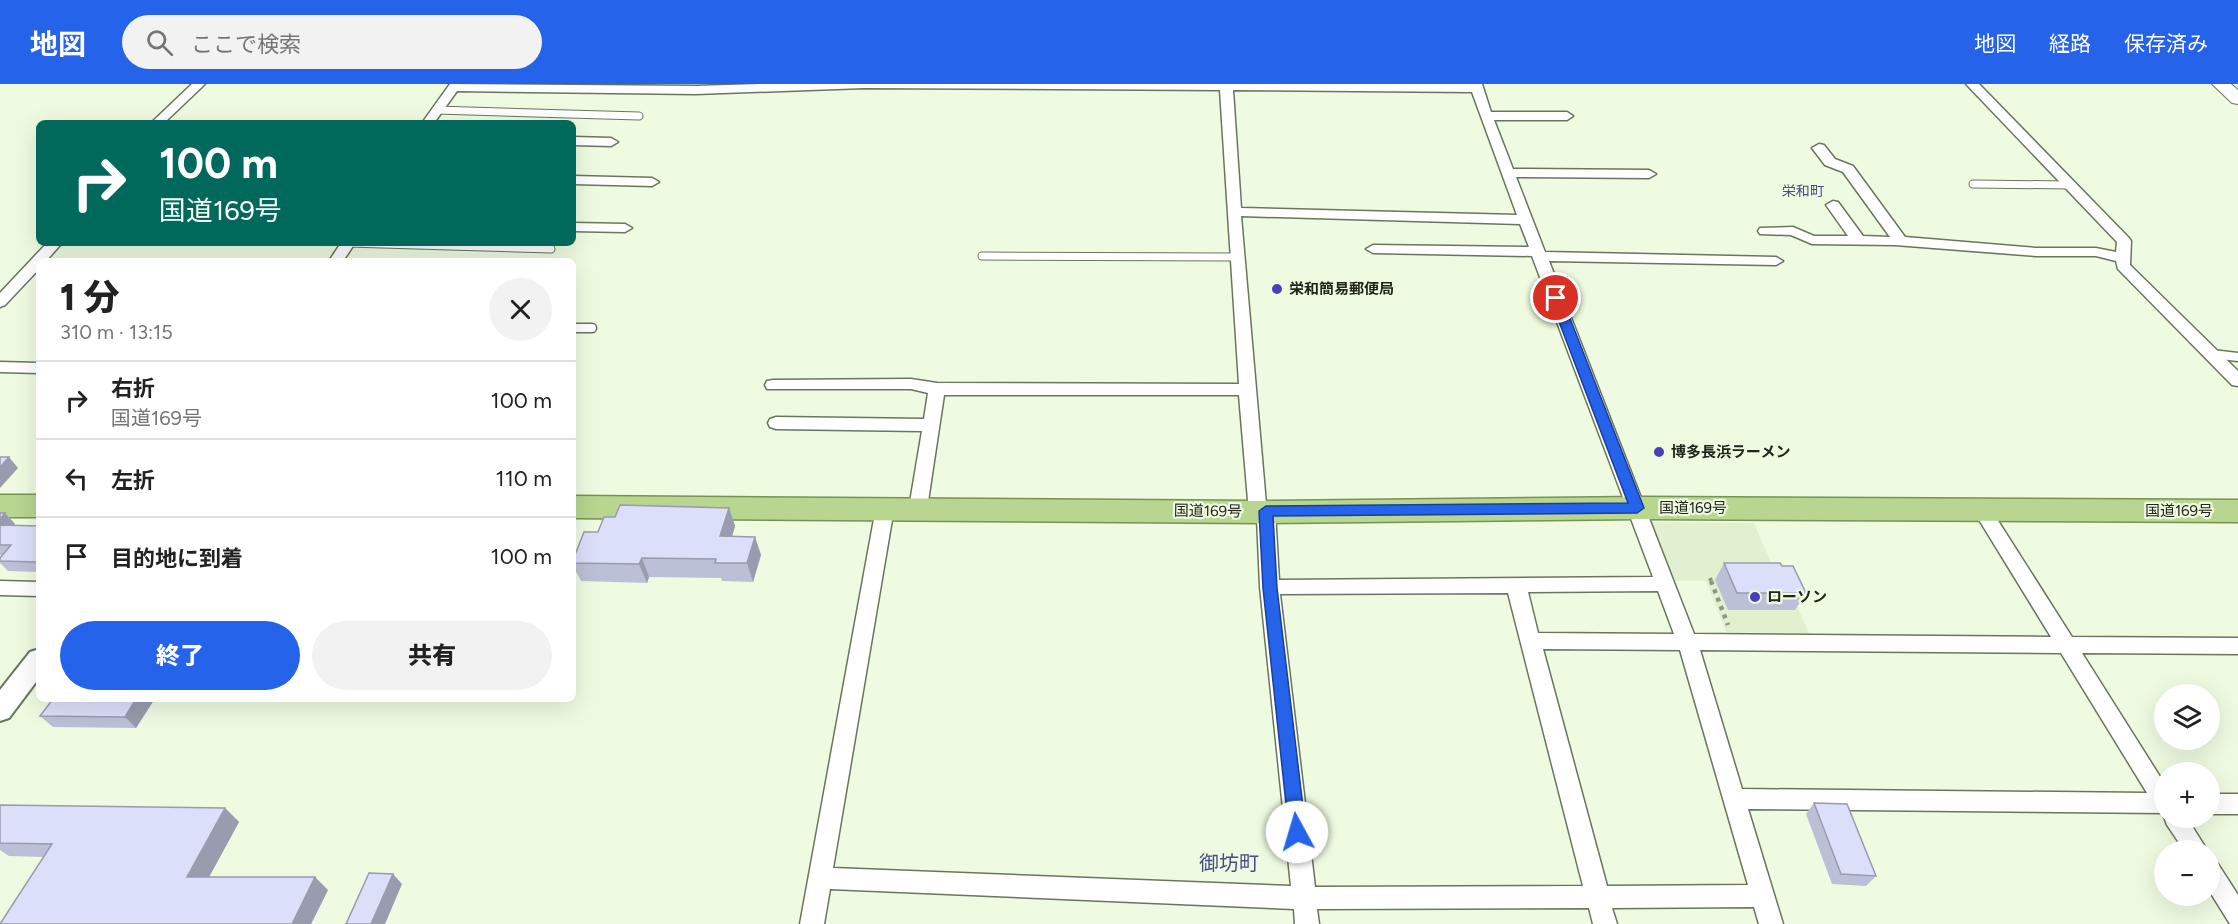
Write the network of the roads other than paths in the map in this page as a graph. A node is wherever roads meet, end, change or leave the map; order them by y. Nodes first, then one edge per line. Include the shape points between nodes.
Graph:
1 (199, 84) edge
2 (1972, 84) edge
3 (2221, 84) edge
4 (455, 85) edge
5 (1227, 86) edge
6 (1477, 86) edge
7 (2238, 99) edge
8 (436, 110) junction
9 (639, 116) dead end
10 (1486, 116) junction
11 (1567, 116) dead end
12 (160, 120) edge
13 (430, 120) edge
14 (576, 141) edge
15 (610, 142) dead end
16 (1819, 148) dead end
17 (1508, 172) junction
18 (1649, 174) dead end
19 (576, 180) edge
20 (652, 182) dead end
21 (1973, 184) dead end
22 (2070, 185) junction
23 (1833, 206) dead end
24 (1234, 212) junction
25 (1527, 220) junction
26 (576, 227) edge
27 (625, 228) dead end
28 (1765, 231) dead end
29 (1858, 240) junction
30 (1900, 241) junction
31 (52, 246) edge
32 (450, 246) edge
33 (551, 249) dead end
34 (1373, 249) dead end
35 (1539, 254) junction
36 (982, 256) dead end
37 (1237, 257) junction
38 (38, 258) edge
39 (2124, 258) junction
40 (36, 260) edge
41 (1776, 261) dead end
42 (8, 285) edge
43 (0, 302) edge
44 (576, 328) edge
45 (592, 328) dead end
46 (2212, 354) junction
47 (2238, 357) edge
48 (0, 367) edge
49 (36, 368) edge
50 (2238, 381) edge
51 (773, 384) dead end
52 (937, 389) junction
53 (1247, 390) junction
54 (776, 423) dead end
55 (931, 425) junction
56 (0, 506) edge
57 (36, 506) edge
58 (576, 507) edge
59 (885, 508) junction
60 (918, 508) junction
61 (1637, 508) junction
62 (1982, 510) junction
63 (2238, 511) edge
64 (1262, 512) junction
65 (1666, 584) junction
66 (1516, 585) junction
67 (0, 588) edge
68 (1270, 588) junction
69 (36, 589) edge
70 (1530, 641) junction
71 (1687, 641) junction
72 (2066, 644) junction
73 (2238, 646) edge
74 (36, 663) edge
75 (0, 710) edge
76 (2154, 786) edge
77 (1734, 799) junction
78 (2154, 802) edge
79 (2220, 804) edge
80 (2238, 804) edge
81 (819, 878) junction
82 (2220, 888) edge
83 (1598, 896) junction
84 (1762, 896) junction
85 (1305, 898) junction
86 (2238, 916) edge
87 (812, 924) edge
88 (1307, 924) edge
89 (1605, 924) edge
90 (1771, 924) edge

1 - 12 street
2 - 22 street
3 - 7 main road
4 - 5 street via 696,90 864,84
4 - 8 street
5 - 6 street
5 - 24 street
6 - 10 street
8 - 9 lane
8 - 13 street
10 - 11 street
10 - 17 street
14 - 15 street
16 - 30 street via 1830,162 1848,169
17 - 18 street
17 - 25 street
19 - 20 street
21 - 22 lane
22 - 39 street via 2124,241
23 - 29 street
24 - 25 street
24 - 37 street
25 - 35 street
26 - 27 street
28 - 29 street via 1793,231 1812,240
29 - 30 street
30 - 39 street via 2036,252 2096,252
31 - 38 street
32 - 33 lane
34 - 35 street
35 - 41 street
35 - 61 street
36 - 37 lane
37 - 53 street
39 - 46 street via 2123,266
40 - 42 street
42 - 43 street
44 - 45 lane
46 - 47 lane
46 - 50 street
48 - 49 street
51 - 52 street via 911,384
52 - 53 street
52 - 55 street
53 - 64 street
54 - 55 street
55 - 60 street
56 - 57 highway
58 - 59 highway, 国道169号
59 - 60 highway, 国道169号
59 - 81 street
60 - 64 highway, 国道169号
61 - 62 highway, 国道169号
61 - 64 highway, 国道169号
61 - 65 street
62 - 63 highway, 国道169号
62 - 72 street
64 - 68 street
65 - 66 street
65 - 71 street
66 - 68 street
66 - 70 street
67 - 69 street
68 - 85 street
70 - 71 street
70 - 83 street
71 - 72 street
71 - 77 street
72 - 73 street
72 - 76 street
74 - 75 street
77 - 78 street
77 - 84 street
79 - 80 street
81 - 85 street
81 - 87 street
82 - 86 street
83 - 84 street
83 - 85 street
83 - 89 street
84 - 90 street
85 - 88 street

